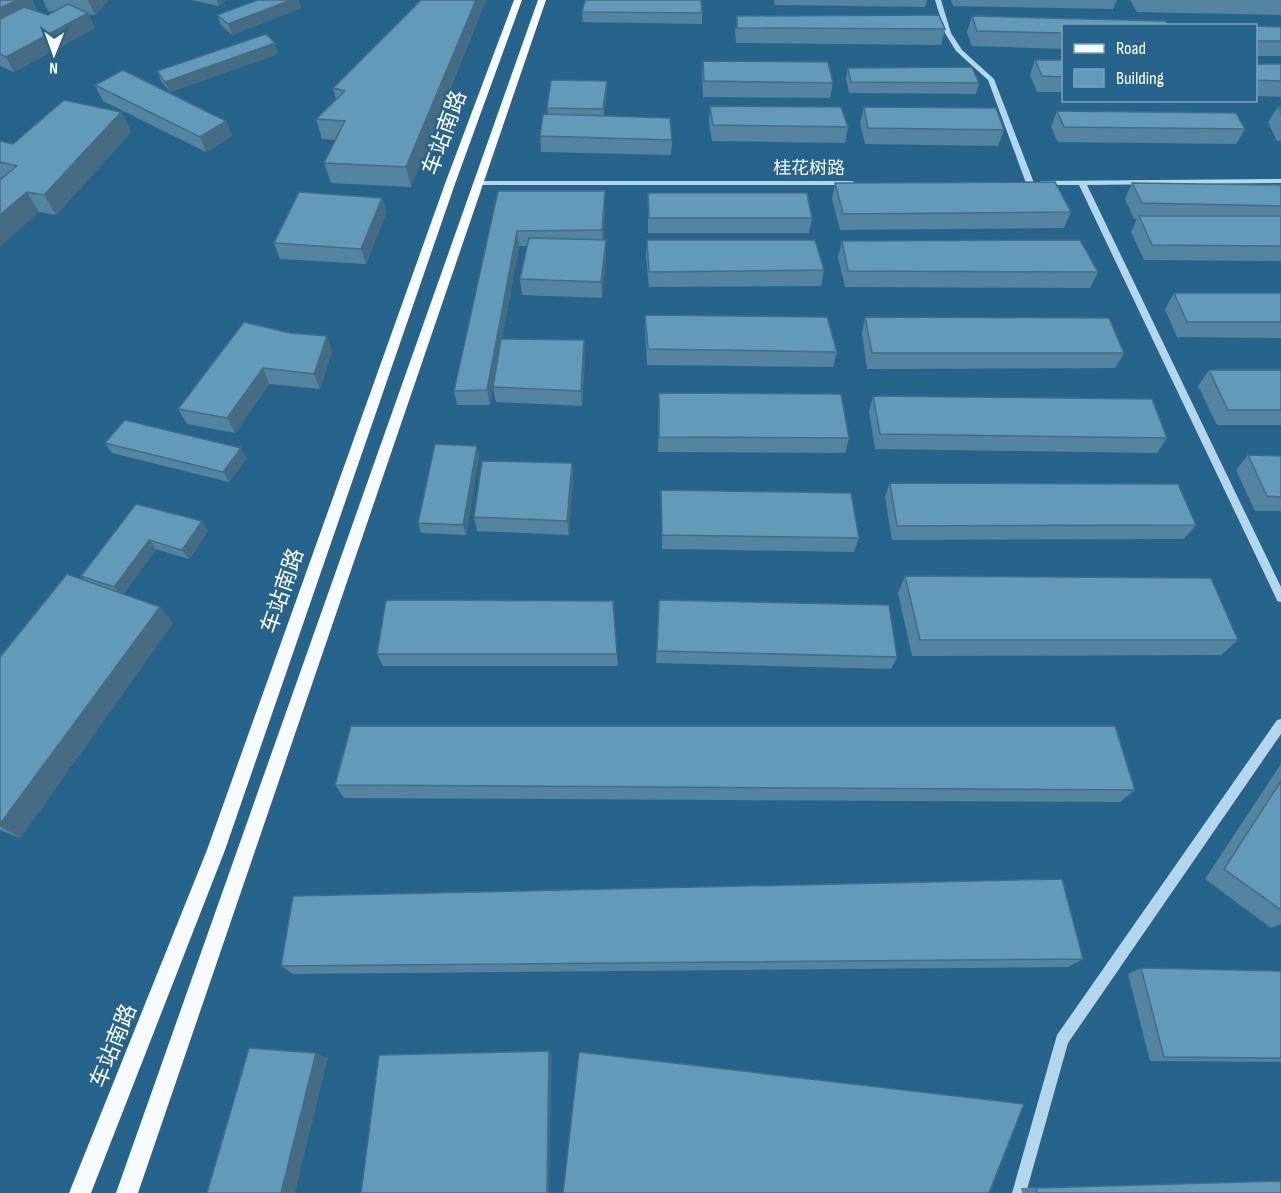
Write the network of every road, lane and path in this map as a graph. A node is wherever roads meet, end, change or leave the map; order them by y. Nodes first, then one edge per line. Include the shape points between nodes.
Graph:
1 (518, 0) edge
2 (542, 0) edge
3 (938, 0) edge
4 (1281, 181) edge
5 (480, 183) junction
6 (862, 183) edge
7 (1018, 183) edge
8 (1030, 183) junction
9 (1082, 183) junction
10 (1281, 598) edge
11 (1281, 724) edge
12 (80, 1193) edge
13 (127, 1193) edge
14 (1019, 1193) edge

1 - 12 main road, 车站南路 via 216,850
2 - 5 main road
3 - 8 street via 948,33 959,51 992,79
4 - 9 street
5 - 6 street, 桂花树路
5 - 13 main road
7 - 8 street
8 - 9 street
9 - 10 street
11 - 14 street via 1062,1040

